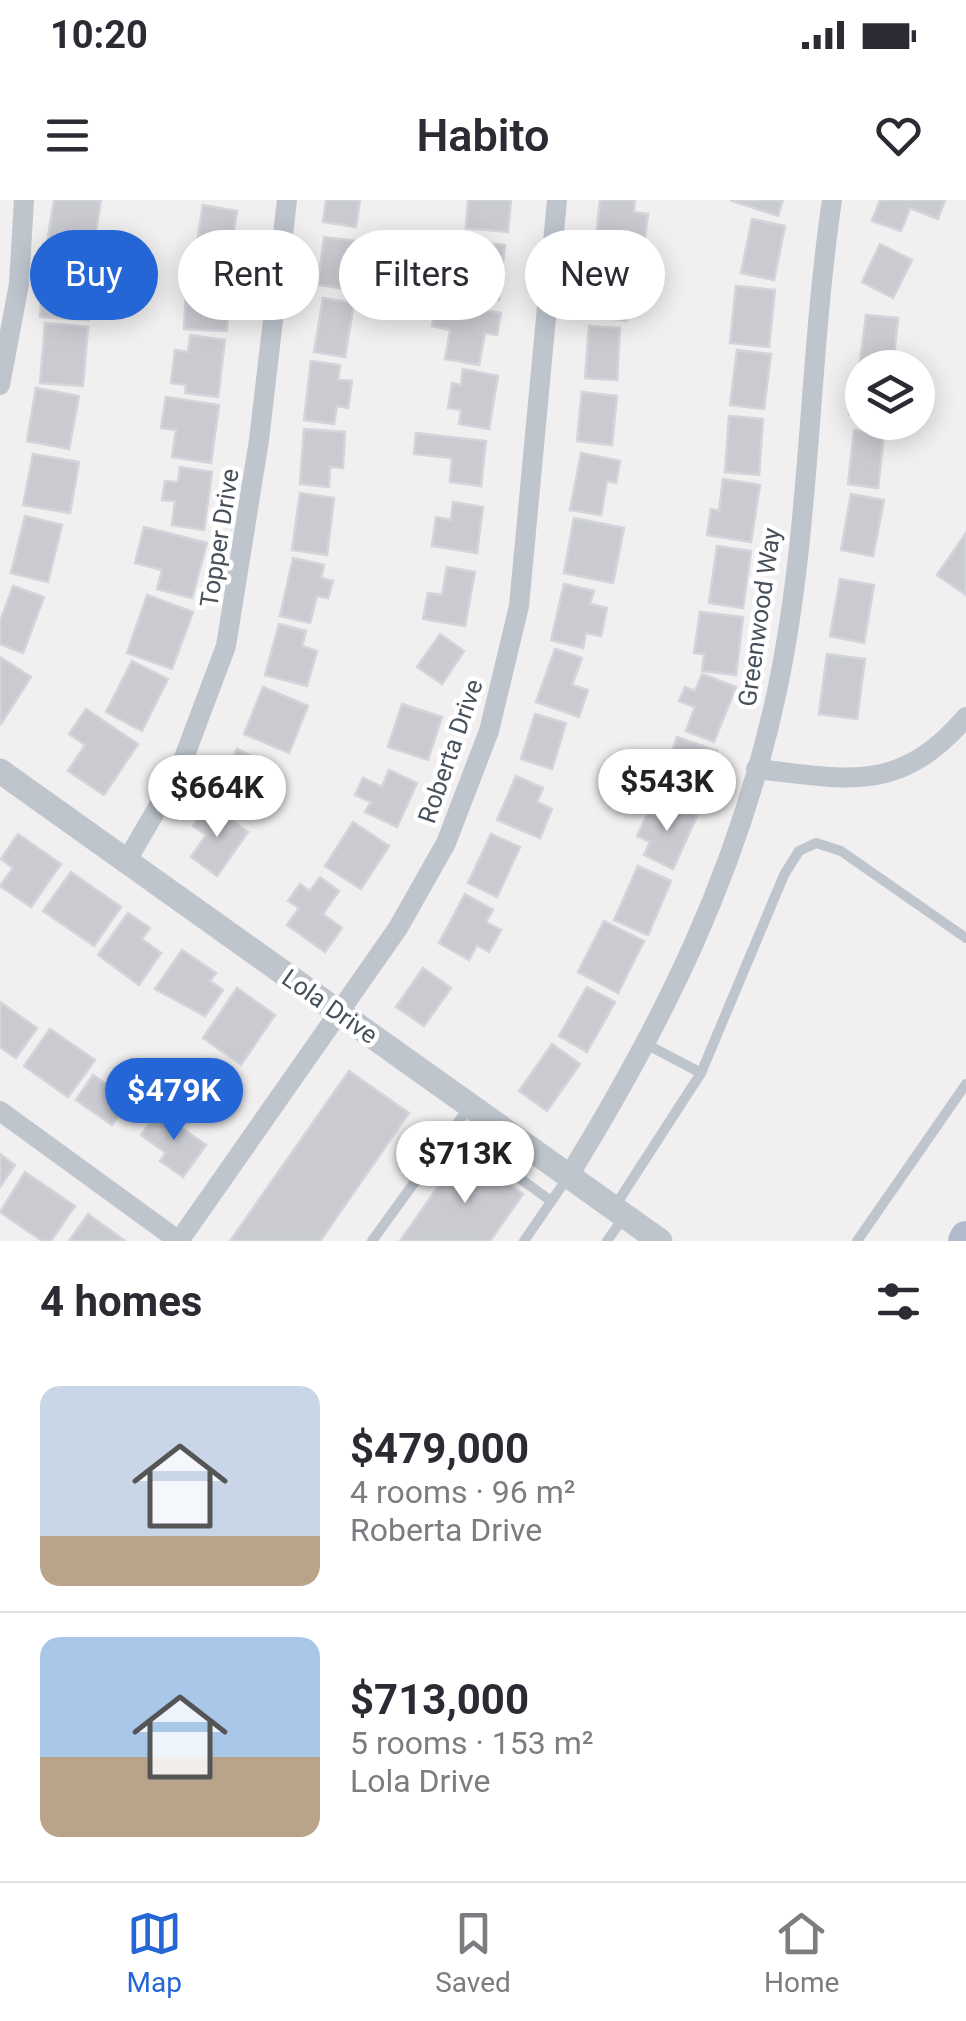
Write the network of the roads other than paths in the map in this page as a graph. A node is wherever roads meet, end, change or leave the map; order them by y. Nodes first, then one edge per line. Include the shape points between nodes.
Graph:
1 (24, 200) edge
2 (287, 200) edge
3 (557, 200) edge
4 (832, 200) edge
5 (0, 385) edge
6 (966, 717) edge
7 (756, 769) junction
8 (0, 771) edge
9 (126, 862) junction
10 (966, 938) edge
11 (341, 1012) junction
12 (646, 1044) junction
13 (701, 1073) junction
14 (966, 1084) edge
15 (470, 1106) junction
16 (0, 1111) edge
17 (452, 1130) junction
18 (568, 1177) junction
19 (551, 1201) junction
20 (618, 1213) junction
21 (179, 1241) edge
22 (372, 1241) edge
23 (524, 1241) edge
24 (607, 1241) edge
25 (660, 1241) edge
26 (857, 1241) edge

1 - 5 street
2 - 9 street, Topper Drive via 226,646 178,770
3 - 11 street, Roberta Drive via 518,606 488,731 446,843
4 - 7 street, Greenwood Way via 794,565 777,690
6 - 7 street via 923,759 894,774 863,781
7 - 12 street, Greenwood Way via 748,808 669,1005
8 - 9 street, Lola Drive
9 - 11 street, Lola Drive
10 - 13 lane via 841,851 816,842 799,852 784,875
11 - 15 street, Lola Drive
11 - 21 street, Roberta Drive
12 - 13 lane
12 - 18 street, Greenwood Way
13 - 20 lane
14 - 26 lane
15 - 17 lane
15 - 18 street, Lola Drive
16 - 21 street
17 - 19 lane
17 - 22 lane
18 - 19 lane
18 - 20 street, Lola Drive
19 - 23 lane
20 - 24 lane
20 - 25 street, Lola Drive

